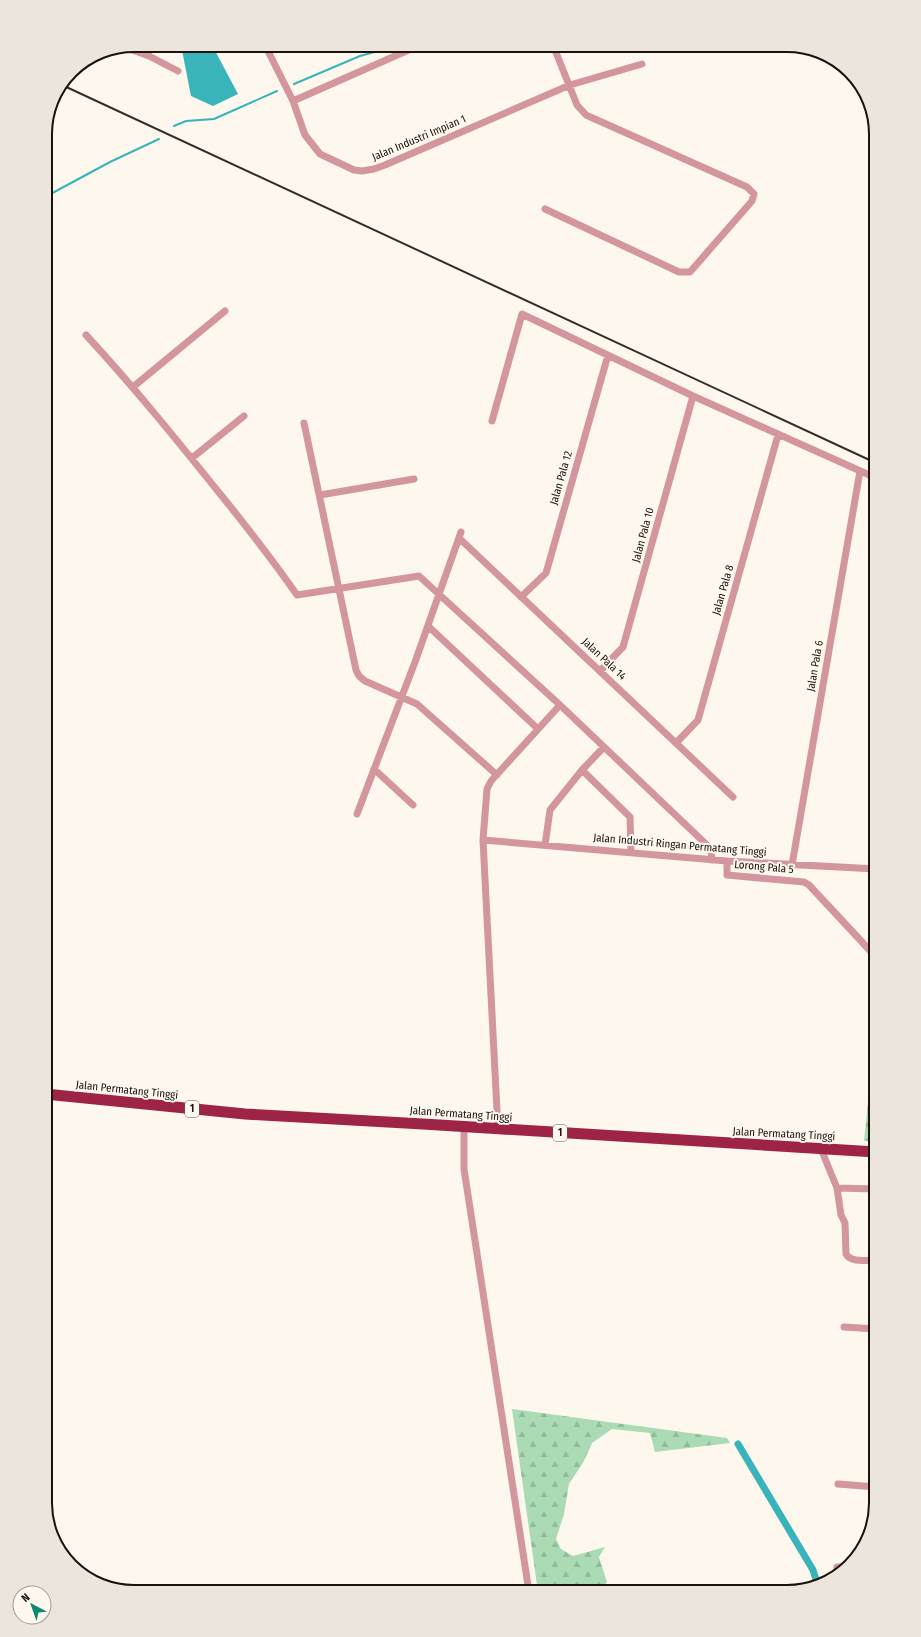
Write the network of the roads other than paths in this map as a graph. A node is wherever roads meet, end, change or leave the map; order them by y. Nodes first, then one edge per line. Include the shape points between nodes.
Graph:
1 (138, 52) edge
2 (148, 52) edge
3 (268, 52) edge
4 (404, 52) edge
5 (556, 52) edge
6 (149, 56) junction
7 (642, 64) dead end
8 (178, 71) dead end
9 (570, 85) junction
10 (293, 101) junction
11 (545, 209) dead end
12 (225, 311) dead end
13 (86, 335) dead end
14 (608, 355) junction
15 (133, 387) junction
16 (693, 396) junction
17 (244, 416) dead end
18 (492, 421) dead end
19 (304, 423) dead end
20 (778, 435) junction
21 (192, 458) junction
22 (860, 471) junction
23 (869, 475) edge
24 (414, 479) dead end
25 (320, 495) junction
26 (339, 588) junction
27 (439, 594) junction
28 (521, 597) junction
29 (428, 626) junction
30 (600, 671) junction
31 (402, 697) junction
32 (560, 705) junction
33 (538, 729) junction
34 (676, 743) junction
35 (604, 747) junction
36 (374, 769) junction
37 (582, 770) junction
38 (497, 775) junction
39 (733, 797) dead end
40 (413, 805) dead end
41 (357, 814) dead end
42 (483, 840) junction
43 (545, 845) junction
44 (631, 852) junction
45 (712, 860) junction
46 (727, 861) junction
47 (792, 865) junction
48 (869, 869) edge
49 (869, 949) edge
50 (52, 1095) edge
51 (464, 1127) junction
52 (498, 1130) junction
53 (821, 1149) junction
54 (869, 1152) edge
55 (837, 1188) junction
56 (869, 1189) edge
57 (869, 1260) edge
58 (844, 1327) dead end
59 (869, 1329) edge
60 (838, 1484) dead end
61 (869, 1486) edge
62 (528, 1585) edge

1 - 6 street
2 - 6 street
3 - 10 street, Jalan Industri Impian 1
4 - 10 street
5 - 9 street
6 - 8 street
7 - 9 street, Jalan Industri Impian 1
9 - 10 street, Jalan Industri Impian 1 via 385,165 362,171 354,170 320,154 305,135
9 - 11 street via 577,105 586,115 748,187 754,194 752,201 690,272 679,272
12 - 15 street
13 - 15 street
14 - 16 street
14 - 18 street via 522,314
14 - 28 street, Jalan Pala 12 via 546,573
15 - 21 street
16 - 20 street
16 - 30 street, Jalan Pala 10 via 623,647
17 - 21 street
19 - 25 street
20 - 22 street
20 - 34 street, Jalan Pala 8 via 698,720
21 - 26 street via 297,595
22 - 23 street
22 - 47 street, Jalan Pala 6
24 - 25 street
25 - 26 street
26 - 27 street via 419,576
26 - 31 street via 358,676
27 - 28 street, Jalan Pala 14 via 460,535
27 - 29 street
27 - 32 street
28 - 30 street, Jalan Pala 14
29 - 31 street
29 - 33 street
30 - 34 street, Jalan Pala 14
31 - 36 street
31 - 38 street via 417,704
32 - 33 street
32 - 35 street
33 - 38 street
34 - 39 street, Jalan Pala 14
35 - 37 street
35 - 45 street via 708,846
36 - 40 street
36 - 41 street
37 - 43 street via 550,810
37 - 44 street via 630,817
38 - 42 street via 488,785
42 - 43 street, Jalan Industri Ringan Permatang Tinggi
42 - 52 street
43 - 44 street, Jalan Industri Ringan Permatang Tinggi
44 - 45 street, Jalan Industri Ringan Permatang Tinggi
45 - 46 street, Jalan Industri Ringan Permatang Tinggi
46 - 47 street, Jalan Industri Ringan Permatang Tinggi
46 - 49 street, Lorong Pala 5 via 727,875 804,882 809,885
47 - 48 street, Jalan Industri Ringan Permatang Tinggi
50 - 51 highway, Jalan Permatang Tinggi / 1 via 245,1114
51 - 52 highway, Jalan Permatang Tinggi / 1
51 - 62 street via 464,1169
52 - 53 highway, Jalan Permatang Tinggi / 1
53 - 54 highway, Jalan Permatang Tinggi / 1
53 - 55 street
55 - 56 street
55 - 57 street via 841,1215 845,1223 846,1254 853,1260
58 - 59 street
60 - 61 street

